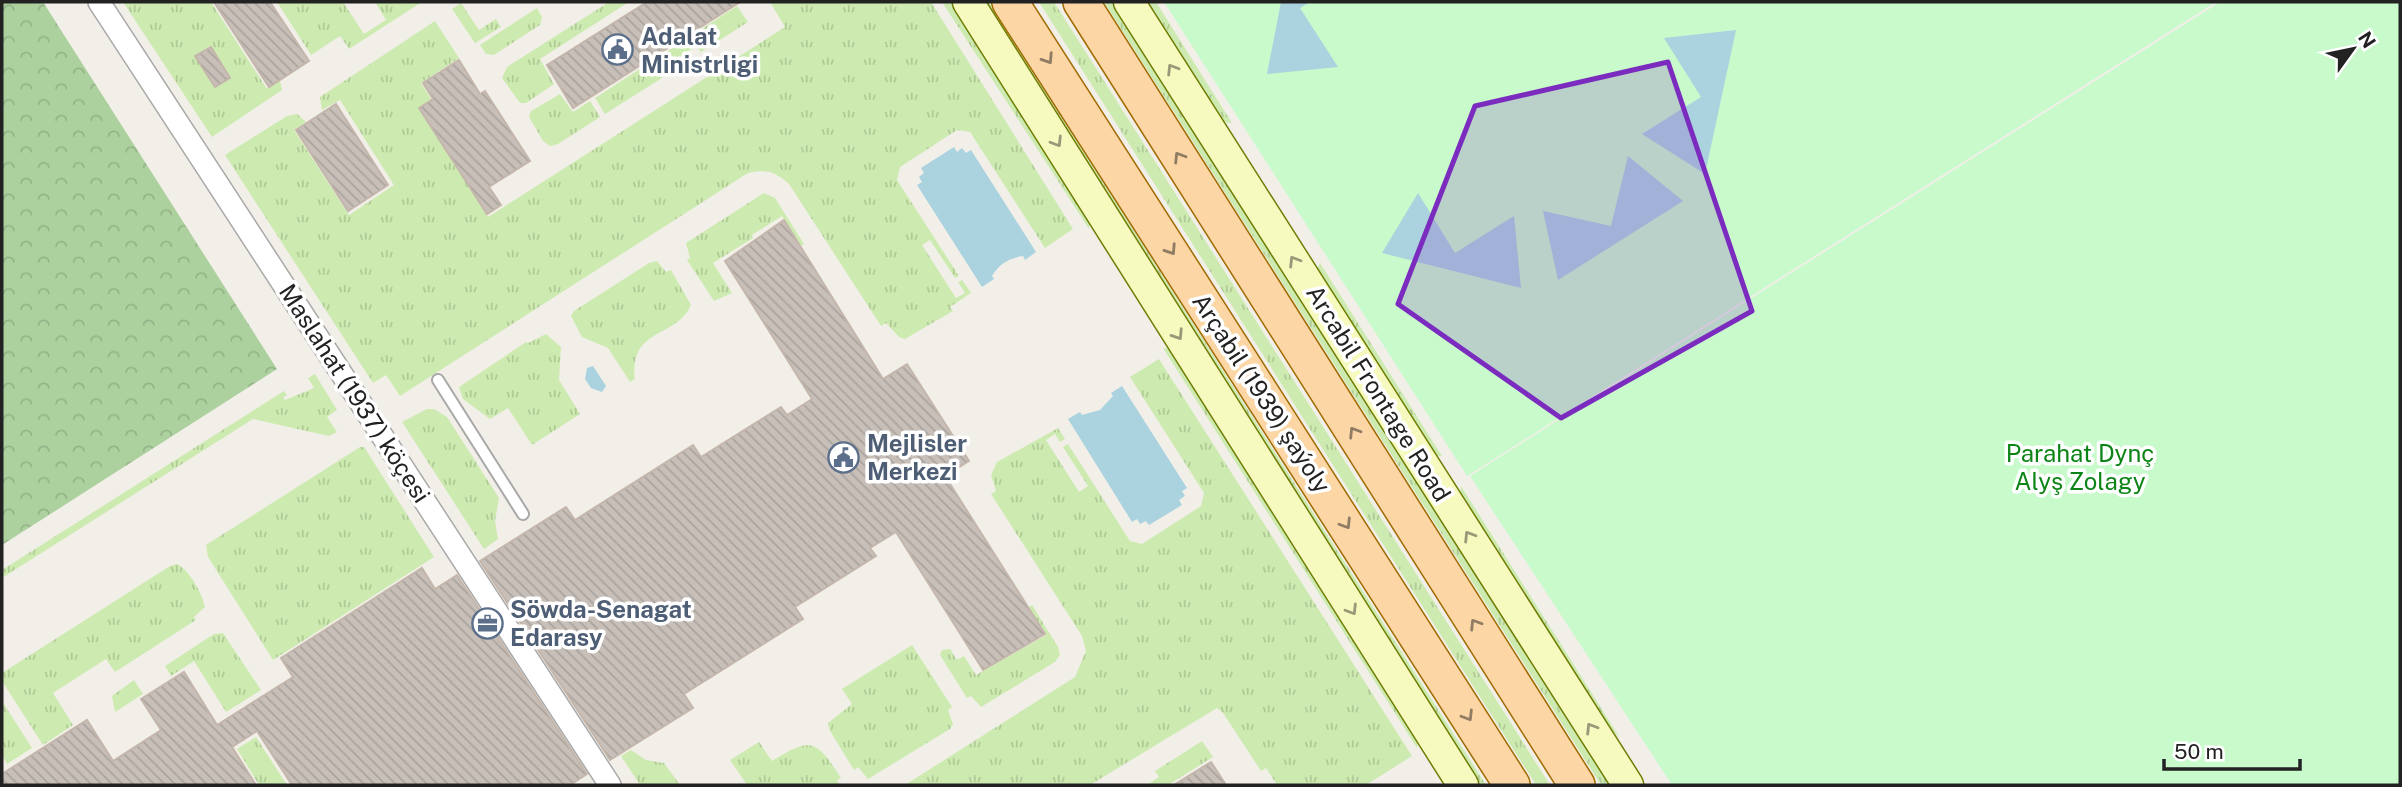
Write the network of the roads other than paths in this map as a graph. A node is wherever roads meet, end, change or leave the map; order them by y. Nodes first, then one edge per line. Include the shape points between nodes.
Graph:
1 (99, 2) edge
2 (968, 2) edge
3 (1010, 2) edge
4 (1081, 2) edge
5 (1129, 2) edge
6 (438, 380) dead end
7 (523, 514) dead end
8 (610, 785) edge
9 (1463, 785) edge
10 (1512, 785) edge
11 (1577, 785) edge
12 (1628, 785) edge

1 - 8 street, Maslahat (1937) köçesi
2 -> 9 street
3 -> 10 main road, Arçabil (1939) şaýoly
11 -> 4 main road
12 -> 5 street, Arcabil Frontage Road
6 - 7 lane

